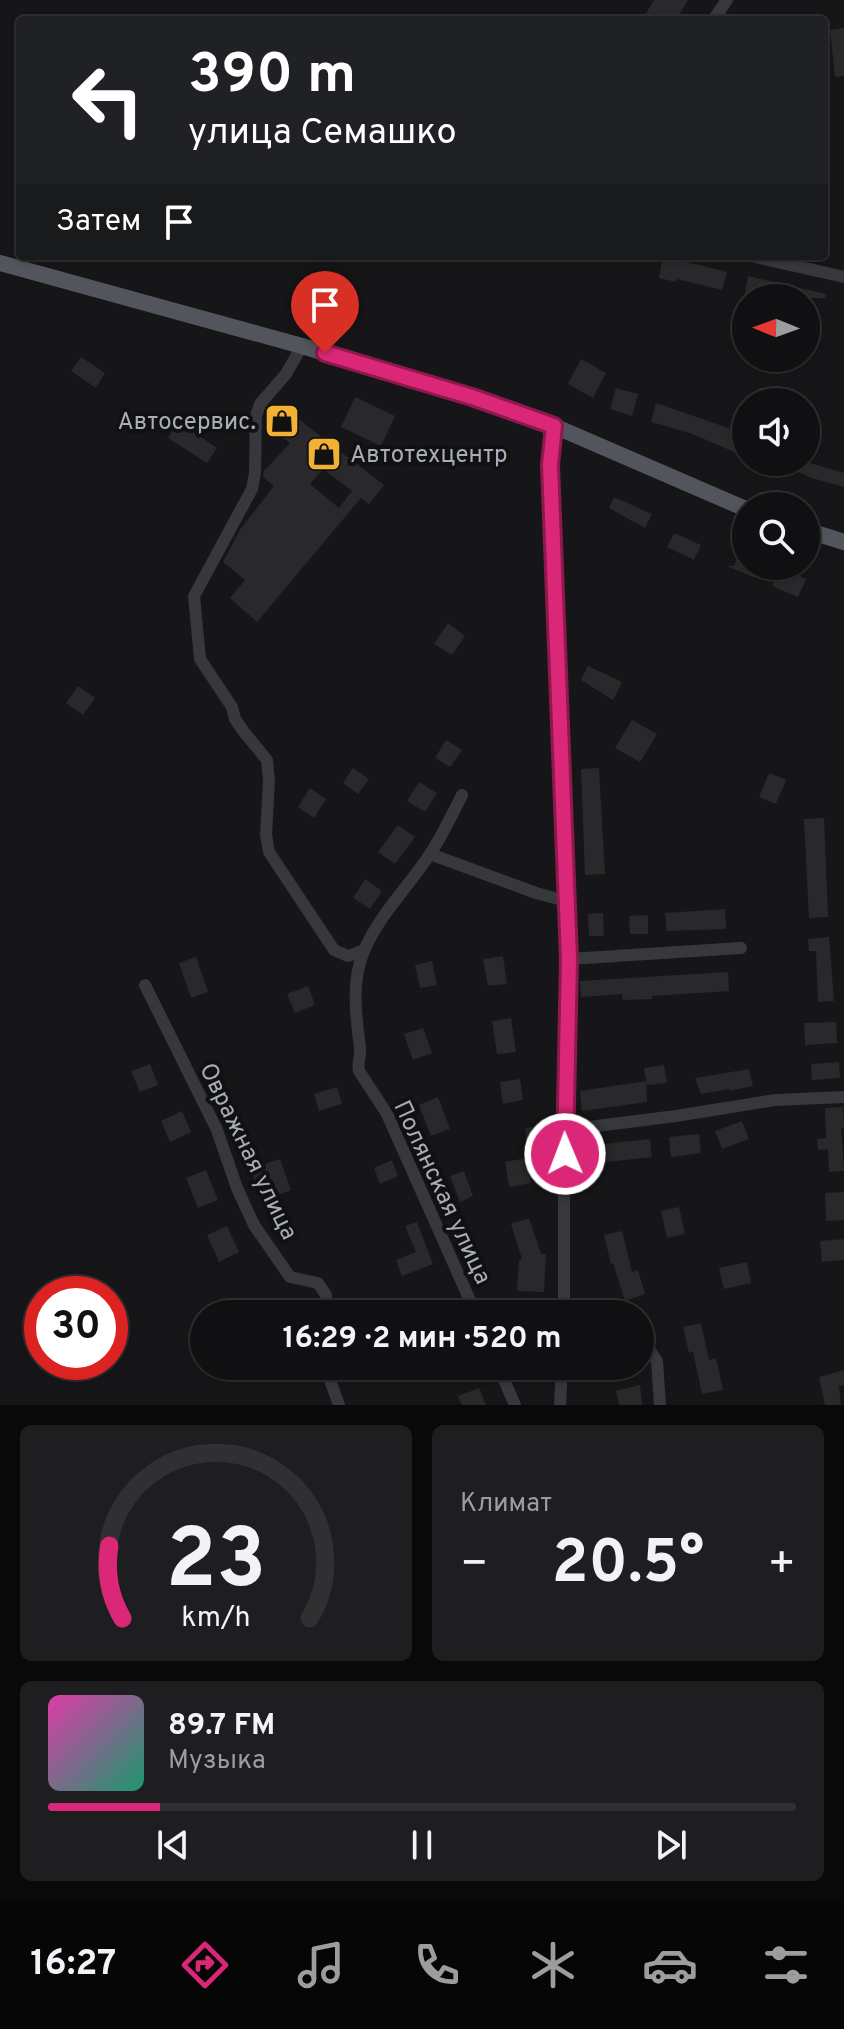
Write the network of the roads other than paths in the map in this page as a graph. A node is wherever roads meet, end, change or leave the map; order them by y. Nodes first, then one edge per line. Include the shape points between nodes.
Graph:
1 (769, 260) edge
2 (0, 263) edge
3 (844, 277) edge
4 (302, 346) junction
5 (554, 426) junction
6 (732, 503) edge
7 (820, 534) edge
8 (844, 542) edge
9 (462, 795) dead end
10 (430, 854) junction
11 (566, 901) junction
12 (741, 948) dead end
13 (364, 950) junction
14 (342, 955) junction
15 (569, 959) junction
16 (357, 972) junction
17 (145, 985) dead end
18 (844, 1097) edge
19 (565, 1130) junction
20 (326, 1300) edge
21 (470, 1300) edge
22 (564, 1300) edge
23 (654, 1356) edge
24 (330, 1380) edge
25 (504, 1380) edge
26 (561, 1380) edge
27 (339, 1405) edge
28 (515, 1405) edge
29 (560, 1405) edge
30 (660, 1405) edge

1 - 3 street
2 - 4 main road
4 - 5 main road
4 - 14 street via 260,404 252,489 194,596 200,659 235,719 267,760 269,852 326,941
5 - 6 main road
5 - 11 street via 550,465
7 - 8 main road
9 - 10 street, Полянская улица
10 - 11 street
10 - 13 street, Полянская улица
11 - 15 street
12 - 15 street
13 - 14 street
13 - 16 street, Полянская улица
14 - 16 street
15 - 19 street
16 - 21 street, Полянская улица via 359,1071 387,1114
17 - 20 street, Овражная улица via 212,1118 254,1225 290,1277 318,1283
18 - 19 street via 775,1100
19 - 22 street
23 - 30 street
24 - 27 street
25 - 28 street
26 - 29 street

